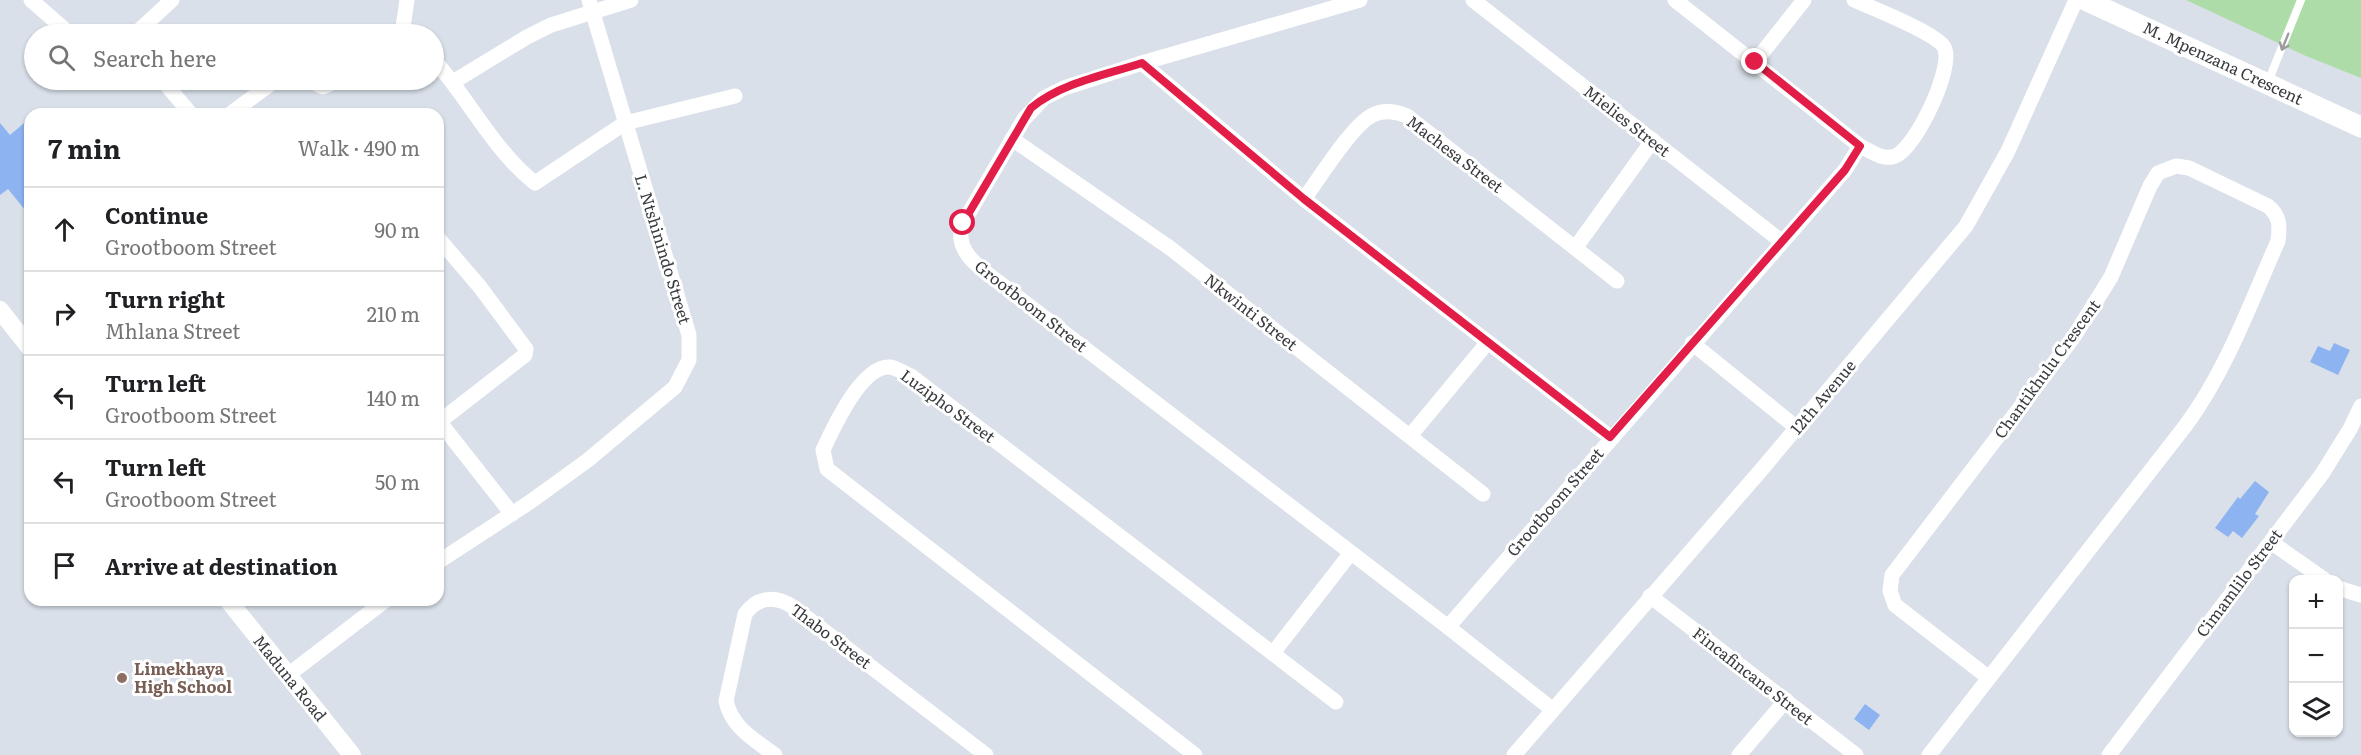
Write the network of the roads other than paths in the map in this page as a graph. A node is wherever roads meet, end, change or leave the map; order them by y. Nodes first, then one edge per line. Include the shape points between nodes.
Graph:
1 (31, 0) edge
2 (172, 0) edge
3 (407, 0) edge
4 (631, 0) edge
5 (1360, 0) edge
6 (1473, 0) edge
7 (1675, 0) edge
8 (1804, 0) edge
9 (1854, 0) edge
10 (2076, 0) edge
11 (2085, 0) edge
12 (2301, 0) edge
13 (591, 6) edge
14 (59, 24) edge
15 (146, 24) edge
16 (405, 24) edge
17 (1755, 62) junction
18 (1142, 63) junction
19 (444, 72) edge
20 (453, 82) junction
21 (2268, 84) junction
22 (171, 90) edge
23 (262, 90) edge
24 (735, 96) dead end
25 (186, 108) edge
26 (238, 108) edge
27 (625, 123) junction
28 (2361, 127) edge
29 (1012, 139) junction
30 (1653, 140) junction
31 (1860, 146) junction
32 (1304, 199) junction
33 (1781, 241) junction
34 (1576, 247) junction
35 (445, 259) edge
36 (1617, 281) dead end
37 (0, 310) edge
38 (24, 338) edge
39 (1488, 342) junction
40 (1692, 343) junction
41 (2361, 406) edge
42 (444, 417) edge
43 (444, 427) edge
44 (1797, 429) junction
45 (2356, 431) edge
46 (1410, 436) junction
47 (1610, 437) junction
48 (1483, 494) dead end
49 (512, 514) junction
50 (2271, 542) junction
51 (1350, 554) junction
52 (444, 558) edge
53 (2319, 575) edge
54 (2343, 590) edge
55 (2361, 595) edge
56 (1650, 596) junction
57 (233, 606) edge
58 (378, 606) edge
59 (1448, 627) junction
60 (1273, 653) junction
61 (288, 675) junction
62 (1989, 678) junction
63 (1786, 700) junction
64 (1336, 702) dead end
65 (1553, 710) junction
66 (352, 755) edge
67 (775, 755) edge
68 (986, 755) edge
69 (1196, 755) edge
70 (1514, 755) edge
71 (1738, 755) edge
72 (1856, 755) edge
73 (1929, 755) edge
74 (2109, 755) edge

1 - 14 street
2 - 15 street
3 - 16 street
4 - 13 street
5 - 18 street, Grootboom Street
6 - 30 street, Mielies Street
7 - 17 street
8 - 17 street
9 - 31 street via 1928,34 1940,42 1946,55 1941,80 1908,148 1893,157 1882,157
10 - 44 street, 12th Avenue via 2008,151 1966,225
11 - 21 main road, M. Mpenzana Crescent
12 -> 21 lane
13 - 20 street via 527,37
13 - 27 street, L. Ntshinindo Street
17 - 31 street
18 - 29 street, Grootboom Street via 1044,98 1031,108
18 - 32 street
19 - 20 street
20 - 27 street via 518,170 535,183
21 - 28 main road, M. Mpenzana Crescent
22 - 25 street
23 - 26 street
24 - 27 street
27 - 49 street, L. Ntshinindo Street via 689,335 689,360 675,387 657,403 588,460
29 - 46 street, Nkwinti Street via 1170,248
29 - 51 street, Grootboom Street via 963,223 960,241 967,255
30 - 33 street, Mielies Street
30 - 34 street
31 - 33 street, Grootboom Street via 1845,170
32 - 34 street, Machesa Street via 1369,117 1396,111
32 - 39 street
33 - 40 street, Grootboom Street
34 - 36 street, Machesa Street
35 - 42 street via 480,287 526,349 525,355
37 - 38 street
39 - 46 street
39 - 47 street
40 - 44 street
40 - 47 street, Grootboom Street
41 - 45 street, Cimamlilo Street
43 - 49 street
44 - 56 street, 12th Avenue
45 - 50 street, Cimamlilo Street
46 - 48 street, Nkwinti Street
47 - 59 street, Grootboom Street
49 - 52 street, L. Ntshinindo Street
50 - 53 street
50 - 74 street, Cimamlilo Street
51 - 59 street, Grootboom Street
51 - 60 street
54 - 55 street
56 - 63 street, Fincafincane Street
56 - 65 street, 12th Avenue
57 - 61 street, Maduna Road
58 - 61 street
59 - 65 street, Grootboom Street
60 - 64 street, Luzipho Street
60 - 69 street, Luzipho Street via 911,376 888,366 864,379 823,450 827,469
61 - 66 street, Maduna Road
62 - 62 street, Chantikhulu Crescent via 2206,397 2278,241 2279,221 2268,206 2189,168 2176,166 2158,173 2111,277 2085,320 1892,575 1890,591 1894,605
62 - 73 street, Chantikhulu Crescent
63 - 71 street
63 - 72 street, Fincafincane Street
65 - 70 street, 12th Avenue
67 - 68 street, Thabo Street via 738,727 729,715 726,700 746,614 753,604 768,599 793,607

